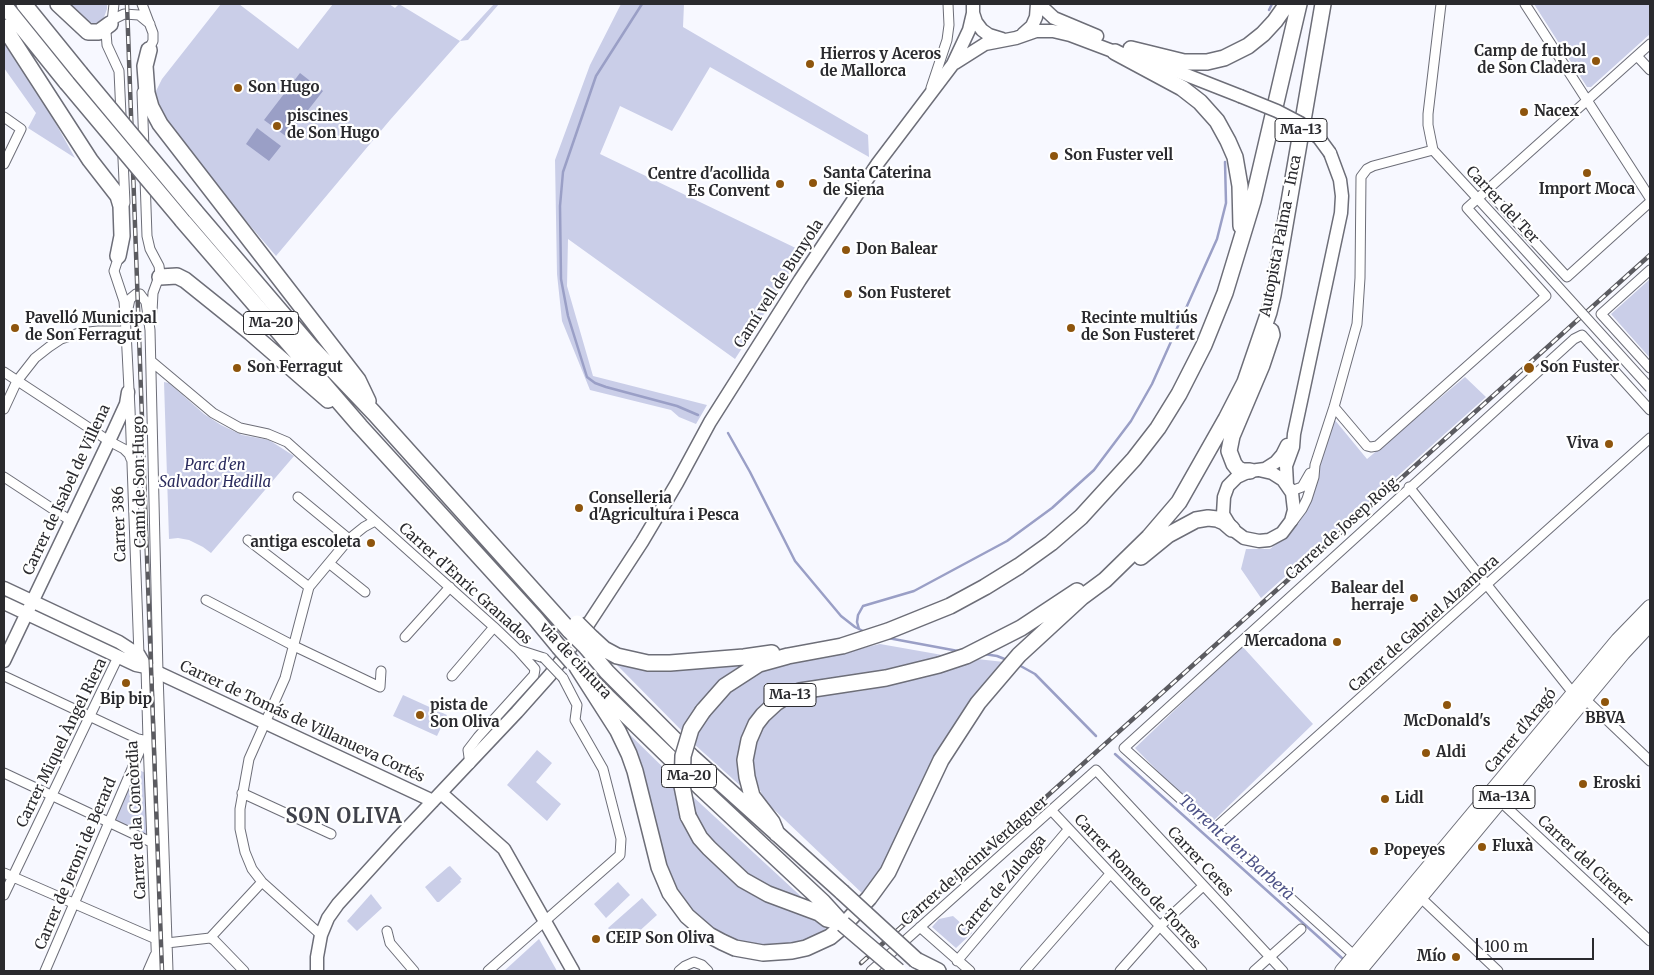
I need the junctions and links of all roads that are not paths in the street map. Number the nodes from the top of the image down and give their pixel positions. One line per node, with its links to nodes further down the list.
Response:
1 (4, 4): 57 (highway, Ma-20, bridge)
2 (24, 4): 56 (highway, Ma-20, bridge)
3 (58, 4): 17 (highway)
4 (114, 4): 17 (street)
5 (118, 4): 16 (street)
6 (136, 4): 16 (street)
7 (142, 4): 18 (street)
8 (948, 4): 29 (street)
9 (1038, 4): 20 (street); 22 (street)
10 (1287, 4): 22 (highway)
11 (1299, 4): 38 (highway, Ma-13)
12 (1323, 4): 44 (highway, Autopista Palma - Inca / Ma-13)
13 (1525, 4): 30 (street)
14 (1443, 5): 32 (street)
15 (971, 8): 20 (street); 26 (street, Camí vell de Bunyola)
16 (128, 13): 17 (street); 18 (street)
17 (111, 23): 39 (street)
18 (150, 24): 23 (street)
19 (4, 27): 39 (highway)
20 (1012, 38): 24 (street); 26 (street)
21 (1650, 44): 25 (street)
22 (1131, 49): 27 (street)
23 (149, 50): 42 (street); 56 (highway)
24 (1115, 52): 27 (street); 38 (highway)
25 (1637, 56): 28 (street); 30 (street)
26 (953, 64): 29 (street, Camí vell de Bunyola)
27 (1160, 65): 58 (street, bridge)
28 (1650, 70)
29 (929, 95): 107 (street, Camí vell de Bunyola)
30 (1587, 100): 34 (street); 36 (street)
31 (4, 117): 33 (street)
32 (1433, 150): 35 (street, Carrer del Ter); 53 (street)
33 (4, 164)
34 (1487, 190): 35 (street); 37 (street, Carrer del Ter)
35 (1478, 198): 51 (street, Carrer del Ter, bridge); 53 (street)
36 (1650, 198)
37 (1650, 202)
38 (1242, 243): 90 (highway, Ma-13)
39 (118, 256): 41 (street)
40 (1650, 270): 48 (street)
41 (116, 281): 43 (street); 45 (street)
42 (158, 281): 43 (street); 46 (street); 57 (highway)
43 (138, 294): 45 (street); 46 (street, Camí de Son Hugo)
44 (1269, 312): 63 (highway); 65 (highway, Autopista Palma - Inca / Ma-13)
45 (126, 330): 50 (street); 52 (street, Carrer 386)
46 (150, 330): 47 (street, Camí de Son Hugo)
47 (151, 361): 70 (street, Carrer d'Enric Granados); 98 (street, Camí de Son Hugo)
48 (1650, 368)
49 (4, 372): 50 (street)
50 (17, 381): 54 (street); 60 (street)
51 (1650, 388)
52 (128, 392): 60 (street, Carrer de Isabel de Villena); 61 (street, Carrer 386)
53 (1334, 407): 62 (street)
54 (4, 409)
55 (1650, 410): 67 (street, Carrer de Josep Roig)
56 (374, 413): 91 (highway, Ma-20, bridge)
57 (360, 426): 97 (highway, via de cintura / Ma-20, bridge)
58 (1294, 434): 63 (street); 66 (street)
59 (1650, 438): 76 (street, Carrer de Gabriel Alzamora)
60 (108, 441): 61 (street); 69 (street, Carrer de Isabel de Villena)
61 (131, 462): 93 (street, Carrer 386)
62 (1315, 465): 66 (street); 71 (street)
63 (1254, 471): 66 (street); 72 (street)
64 (4, 477): 69 (street)
65 (1189, 482): 81 (highway); 120 (highway, Ma-13)
66 (1288, 486): 71 (street)
67 (1409, 487): 76 (street); 117 (street, Carrer de Josep Roig)
68 (298, 496): 73 (street)
69 (70, 521): 83 (street, Carrer de Isabel de Villena)
70 (375, 521): 73 (street); 78 (street, Carrer d'Enric Granados)
71 (1289, 525): 72 (street)
72 (1232, 529): 81 (highway)
73 (349, 539): 75 (street)
74 (248, 540): 77 (street)
75 (330, 564): 77 (street); 80 (street)
76 (1488, 585): 102 (street); 117 (street, Carrer de Gabriel Alzamora)
77 (309, 587): 92 (street)
78 (450, 587): 88 (street, Carrer d'Enric Granados); 89 (street)
79 (4, 588): 83 (street)
80 (365, 592)
81 (1082, 597): 97 (highway)
82 (206, 600): 92 (street)
83 (32, 601): 86 (street, Carrer de Isabel de Villena); 93 (street)
84 (4, 604): 86 (street, Carrer de Tomás de Villanueva Cortés)
85 (1649, 608): 102 (main road)
86 (26, 614): 95 (street, Carrer de Tomás de Villanueva Cortés); 96 (street, Carrer de Isabel de Villena)
87 (1650, 624): 102 (main road, Carrer d'Aragó / Ma-13A)
88 (494, 627): 94 (street, Carrer d'Enric Granados); 101 (street)
89 (405, 637)
90 (865, 639): 91 (highway, Ma-13); 131 (highway, bridge)
91 (589, 643): 120 (highway, via de cintura / Ma-20)
92 (294, 646): 99 (street); 104 (street)
93 (135, 650): 95 (street); 98 (street)
94 (518, 650): 107 (street, Carrer d'Enric Granados); 130 (street, bridge)
95 (113, 654): 98 (street, Carrer de Tomás de Villanueva Cortés); 103 (street, Carrer Miquel Àngel Riera)
96 (4, 660)
97 (575, 665): 131 (highway, via de cintura / Ma-20)
98 (152, 670): 104 (street, Carrer de Tomás de Villanueva Cortés); 105 (street, Carrer de la Concòrdia); 140 (street, Carrer de la Concòrdia)
99 (381, 671)
100 (4, 676): 103 (street)
101 (452, 676)
102 (1579, 700): 106 (street); 113 (main road, Carrer d'Aragó / Ma-13A); 114 (main road, Carrer d'Aragó / Ma-13A)
103 (89, 717): 105 (street); 111 (street, Carrer Miquel Àngel Riera)
104 (266, 723): 110 (street); 112 (street, Carrer de Tomás de Villanueva Cortés)
105 (148, 741): 116 (street, Carrer de Jeroni de Berard); 121 (street, Carrer de la Concòrdia)
106 (1650, 761)
107 (470, 764): 112 (street, Camí vell de Bunyola)
108 (1096, 770): 115 (street, Carrer de Jacint Verdaguer); 126 (street, Carrer Ceres)
109 (4, 773): 111 (street)
110 (242, 793): 119 (street); 125 (street)
111 (51, 796): 116 (street); 124 (street, Carrer Miquel Àngel Riera)
112 (437, 797): 130 (street, Carrer de Tomás de Villanueva Cortés); 136 (street, Camí vell de Bunyola)
113 (1486, 800): 114 (main road); 127 (main road, Carrer d'Aragó / Ma-13A)
114 (1501, 802): 127 (main road, Carrer d'Aragó / Ma-13A); 139 (street, Carrer del Cirerer)
115 (1052, 811): 118 (street, Carrer Romero de Torres); 132 (street, Carrer de Jacint Verdaguer)
116 (109, 823): 121 (street); 129 (street, Carrer de Jeroni de Berard)
117 (1215, 828): 143 (street)
118 (1068, 830): 123 (street, Carrer Romero de Torres); 145 (street, Carrer de Zuloaga)
119 (331, 834)
120 (777, 834): 144 (highway, Ma-20, bridge)
121 (153, 843): 138 (street, Carrer de la Concòrdia)
122 (4, 872): 124 (street)
123 (1110, 874): 133 (street, Carrer Romero de Torres); 162 (street)
124 (13, 876): 128 (street, Carrer Miquel Àngel Riera); 129 (street)
125 (262, 882): 136 (street); 137 (street)
126 (1203, 886): 133 (street); 142 (street, Carrer Ceres)
127 (1418, 891): 143 (main road, Carrer d'Aragó / Ma-13A); 168 (main road, Carrer d'Aragó / Ma-13A); 169 (street)
128 (4, 896)
129 (74, 903): 138 (street); 146 (street, Carrer de Jeroni de Berard)
130 (544, 921): 153 (street); 154 (street, Carrer de Tomás de Villanueva Cortés)
131 (843, 924): 158 (highway, Ma-20, bridge)
132 (920, 927): 145 (street); 157 (street, Carrer de Jacint Verdaguer)
133 (1159, 927): 163 (street); 164 (street, Carrer Romero de Torres)
134 (1300, 929): 142 (street)
135 (386, 931): 152 (street)
136 (321, 935): 151 (street, Camí vell de Bunyola)
137 (210, 938): 140 (street); 150 (street)
138 (156, 939): 141 (street, Carrer de la Concòrdia)
139 (1650, 941)
140 (167, 943): 149 (street, Carrer de la Concòrdia)
141 (156, 953): 147 (street); 148 (street, Carrer de la Concòrdia)
142 (1270, 957): 165 (street); 166 (street, Carrer Ceres)
143 (1356, 957): 167 (main road, Carrer d'Aragó / Ma-13A)
144 (916, 960): 159 (highway, Ma-20); 160 (highway)
145 (958, 961): 161 (street)
146 (45, 971)
147 (148, 971)
148 (157, 971)
149 (168, 971)
150 (244, 971)
151 (317, 971)
152 (414, 971)
153 (488, 971)
154 (573, 971)
155 (679, 971): 156 (street)
156 (708, 971)
157 (871, 971)
158 (898, 971)
159 (927, 971)
160 (938, 971)
161 (970, 971)
162 (1025, 971)
163 (1120, 971)
164 (1202, 971)
165 (1254, 971)
166 (1283, 971)
167 (1342, 971)
168 (1359, 971)
169 (1498, 971)

